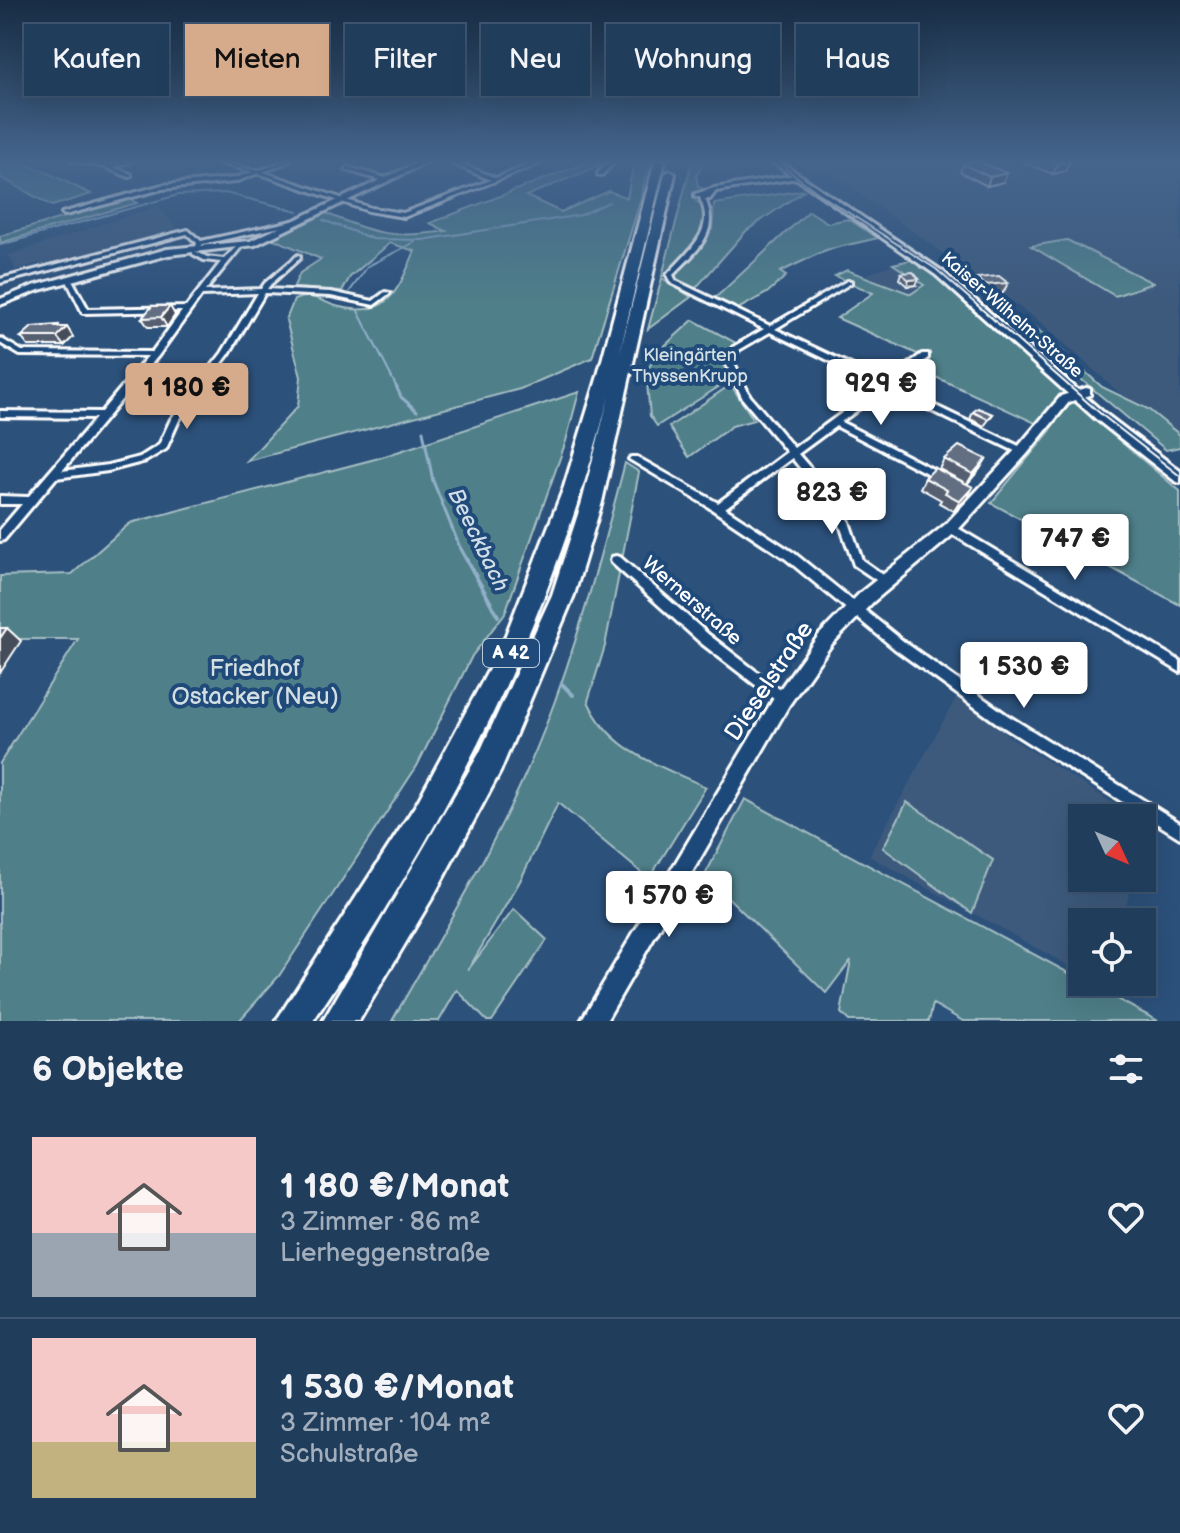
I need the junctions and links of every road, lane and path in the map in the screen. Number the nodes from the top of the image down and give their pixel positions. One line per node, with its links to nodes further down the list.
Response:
1 (81, 209): 9 (street)
2 (328, 209): 10 (street)
3 (366, 209): 4 (street)
4 (420, 209)
5 (648, 209): 50 (highway, A 42)
6 (662, 209): 51 (highway, A 42)
7 (708, 209): 23 (street)
8 (843, 209): 28 (street, Kaiser-Wilhelm-Straße)
9 (65, 213)
10 (297, 222): 11 (street); 12 (street)
11 (240, 245): 12 (street); 14 (street)
12 (198, 248): 14 (street); 15 (street); 16 (street)
13 (298, 257): 18 (street)
14 (227, 261): 19 (street)
15 (69, 279): 21 (street); 22 (street)
16 (0, 281)
17 (849, 282): 23 (street)
18 (262, 291): 19 (street); 20 (street); 36 (street)
19 (199, 293): 22 (street)
20 (387, 293)
21 (0, 302)
22 (187, 309): 25 (street)
23 (769, 329): 27 (street); 33 (street)
24 (0, 340): 25 (street)
25 (155, 354): 30 (street)
26 (925, 356): 27 (street)
27 (886, 385): 31 (street); 32 (street)
28 (1080, 393): 32 (street, Dieselstraße); 35 (street, Kaiser-Wilhelm-Straße); 37 (street, Kaiser-Wilhelm-Straße)
29 (0, 414): 30 (street)
30 (103, 415): 36 (street)
31 (835, 422): 33 (street); 38 (street)
32 (1022, 451): 42 (street, Dieselstraße)
33 (794, 452): 41 (street); 45 (street)
34 (634, 459): 41 (street)
35 (1180, 470)
36 (52, 475): 40 (street)
37 (1180, 478)
38 (956, 485)
39 (0, 500): 40 (street)
40 (28, 501): 43 (street)
41 (718, 508): 46 (street)
42 (951, 528): 45 (street, Dieselstraße); 47 (street)
43 (0, 537)
44 (616, 560): 48 (street, Wernerstraße)
45 (885, 582): 46 (street, Dieselstraße)
46 (854, 609): 48 (street, Dieselstraße); 49 (street)
47 (1180, 667)
48 (783, 699): 52 (street, Dieselstraße)
49 (1180, 831)
50 (293, 1021)
51 (340, 1021)
52 (593, 1021)

